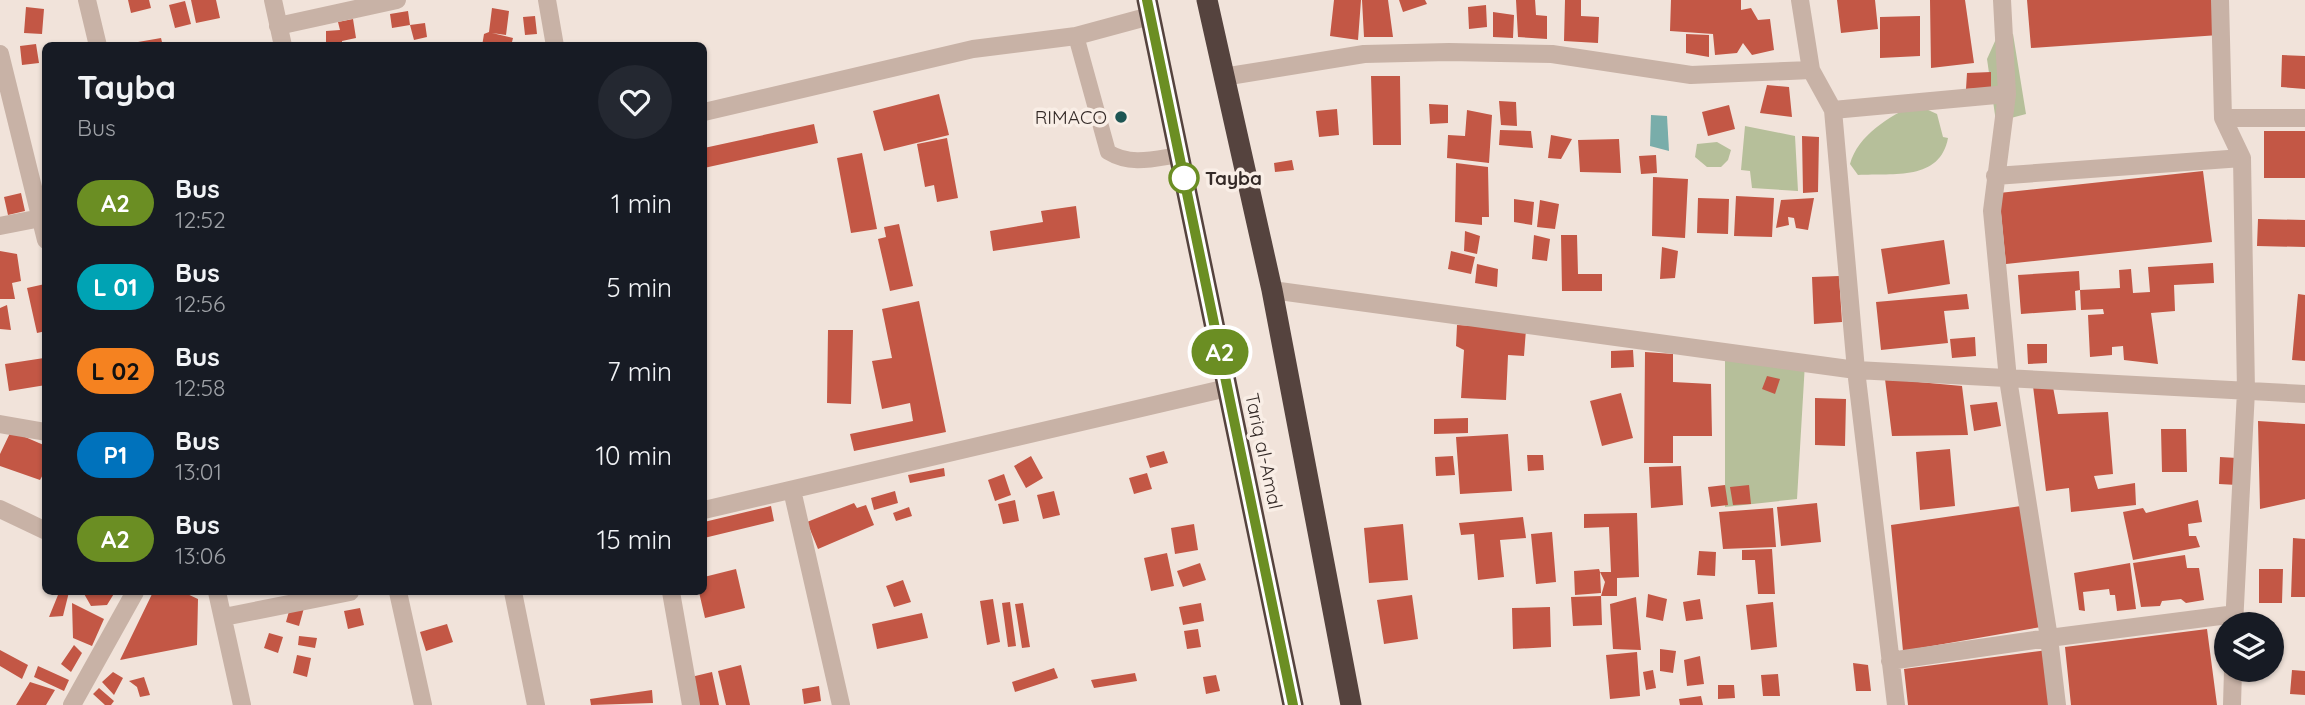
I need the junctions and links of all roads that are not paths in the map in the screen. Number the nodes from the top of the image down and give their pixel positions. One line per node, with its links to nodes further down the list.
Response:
1 (87, 0): 12 (street)
2 (273, 0): 10 (street)
3 (397, 0): 10 (street)
4 (547, 0): 14 (street)
5 (1207, 0): 17 (highway, Tariq al-Amal)
6 (1800, 0): 16 (street)
7 (2002, 0): 18 (street)
8 (2220, 0): 21 (street)
9 (1149, 8): 11 (street); 23 (highway, Tariq al-Amal)
10 (278, 26): 13 (street)
11 (1076, 36): 20 (street); 23 (lane)
12 (97, 42)
13 (282, 42)
14 (554, 42)
15 (0, 54): 26 (street)
16 (1811, 69): 17 (street); 19 (street)
17 (1223, 77): 29 (highway, Tariq al-Amal)
18 (2007, 94): 19 (street); 25 (street)
19 (1833, 110): 30 (street)
20 (707, 111)
21 (2223, 118): 22 (street); 24 (street)
22 (2305, 118)
23 (1179, 155): 32 (highway, Tariq al-Amal)
24 (2242, 158): 25 (street); 33 (street)
25 (1996, 176): 31 (street)
26 (42, 214)
27 (42, 218): 28 (street)
28 (0, 226)
29 (1272, 290): 30 (street); 60 (highway, Tariq al-Amal)
30 (1856, 369): 31 (street); 51 (street)
31 (2008, 379): 33 (street); 50 (street)
32 (1227, 388): 37 (street); 59 (highway, Tariq al-Amal)
33 (2246, 391): 34 (street); 47 (street)
34 (2305, 394)
35 (0, 424): 36 (street)
36 (42, 431)
37 (792, 490): 39 (street); 58 (street)
38 (0, 509): 40 (street)
39 (707, 509)
40 (42, 529)
41 (133, 595): 53 (street)
42 (218, 595): 48 (street)
43 (319, 595): 48 (street)
44 (399, 595): 55 (street)
45 (514, 595): 56 (street)
46 (672, 595): 57 (street)
47 (2234, 612)
48 (224, 617): 54 (street)
49 (2214, 617): 50 (street)
50 (2049, 638): 51 (street); 62 (street)
51 (1890, 661): 61 (street)
52 (2233, 682): 63 (street)
53 (72, 705)
54 (242, 705)
55 (423, 705)
56 (536, 705)
57 (691, 705)
58 (841, 705)
59 (1293, 705)
60 (1351, 705)
61 (1896, 705)
62 (2057, 705)
63 (2232, 705)

